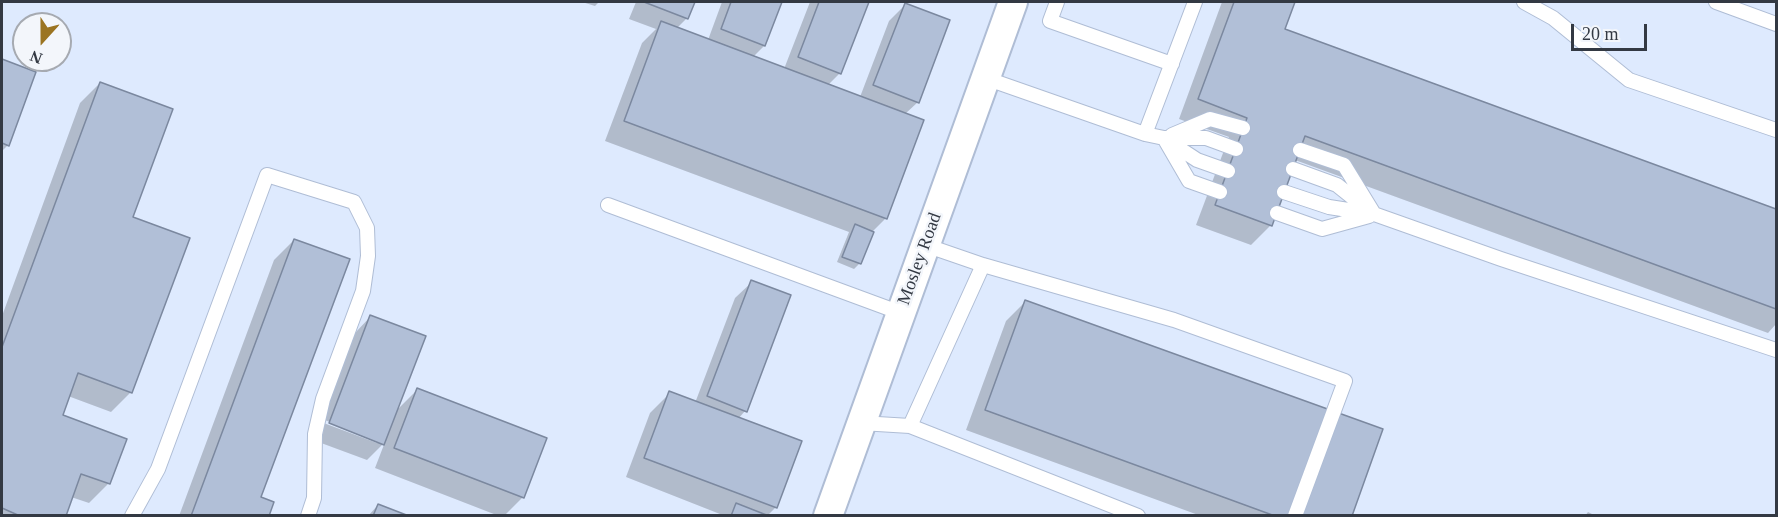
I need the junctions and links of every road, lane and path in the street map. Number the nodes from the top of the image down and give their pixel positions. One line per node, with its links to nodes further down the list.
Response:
1 (1013, 2): 8 (street, Mosley Road)
2 (1057, 2): 7 (lane)
3 (1193, 2): 7 (lane)
4 (1524, 2): 10 (lane)
5 (1716, 2): 6 (lane)
6 (1776, 24)
7 (1172, 64): 11 (lane)
8 (985, 78): 11 (lane); 22 (street, Mosley Road)
9 (1243, 128): 12 (lane)
10 (1776, 130)
11 (1145, 134): 12 (lane)
12 (1164, 138): 13 (lane); 16 (lane); 17 (lane)
13 (1236, 149)
14 (1300, 150): 21 (lane)
15 (1293, 169): 21 (lane)
16 (1228, 171)
17 (1220, 192)
18 (1284, 192): 21 (lane)
19 (608, 205): 24 (lane)
20 (1277, 213): 21 (lane)
21 (1374, 214): 25 (lane)
22 (925, 245): 23 (lane); 24 (street, Mosley Road)
23 (983, 265): 27 (lane); 32 (lane)
24 (901, 313): 26 (street, Mosley Road)
25 (1776, 350)
26 (861, 423): 27 (lane); 30 (street, Mosley Road)
27 (910, 426): 31 (lane)
28 (132, 516): 29 (lane)
29 (308, 516)
30 (828, 516)
31 (1138, 516)
32 (1295, 516)

